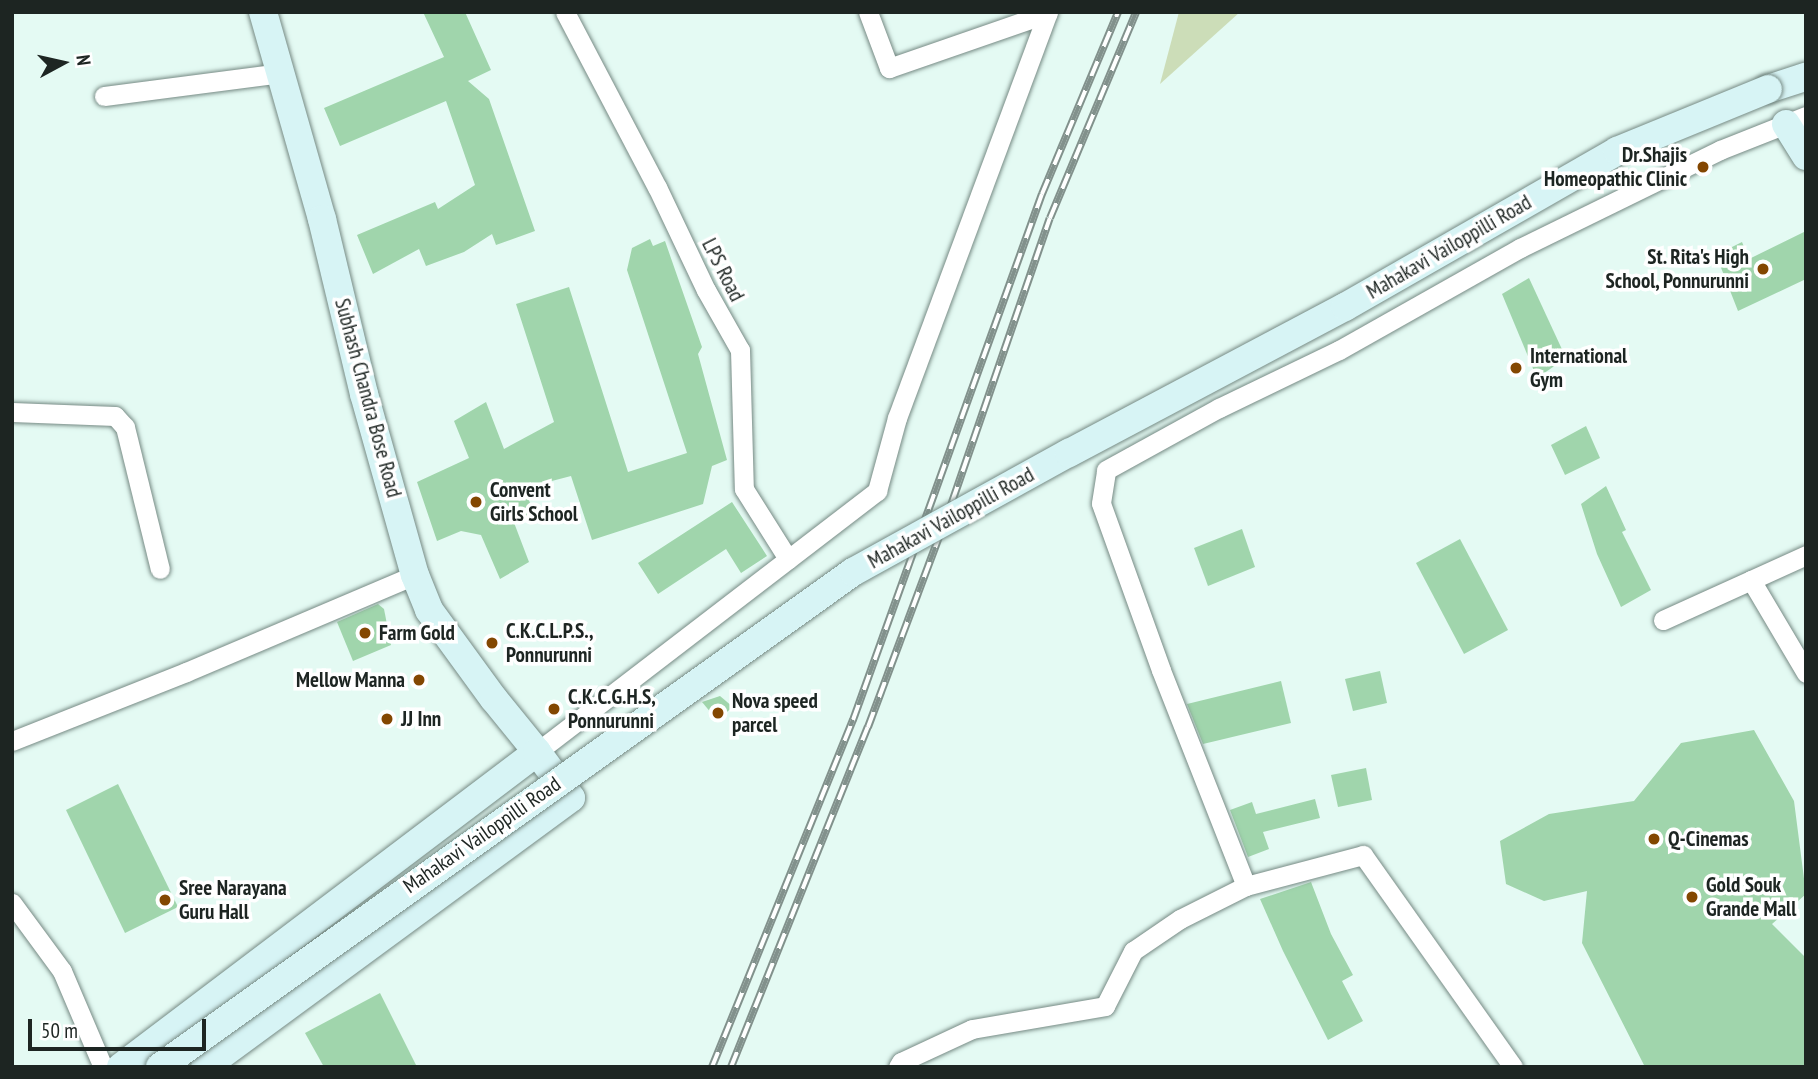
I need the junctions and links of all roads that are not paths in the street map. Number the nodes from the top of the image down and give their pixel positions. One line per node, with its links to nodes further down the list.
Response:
1 (263, 12): 5 (main road, Subhash Chandra Bose Road)
2 (565, 12): 12 (street, LPS Road)
3 (868, 12): 4 (street)
4 (1048, 13): 12 (street)
5 (282, 73): 7 (street); 14 (main road, Subhash Chandra Bose Road)
6 (1806, 77): 24 (main road, Mahakavi Vailoppilli Road, bridge)
7 (104, 96)
8 (1796, 120): 9 (main road); 20 (street)
9 (1806, 156)
10 (12, 412): 13 (street)
11 (1806, 555): 15 (street)
12 (788, 559): 19 (street)
13 (160, 569)
14 (415, 575): 18 (street); 19 (main road, Subhash Chandra Bose Road)
15 (1751, 580): 16 (street); 17 (street)
16 (1663, 620)
17 (1806, 673)
18 (12, 741)
19 (537, 752): 23 (main road); 25 (main road, Subhash Chandra Bose Road)
20 (1246, 886): 26 (street); 27 (street)
21 (12, 903): 22 (street)
22 (103, 1067)
23 (121, 1067)
24 (160, 1067)
25 (205, 1067)
26 (898, 1067)
27 (1513, 1067)

